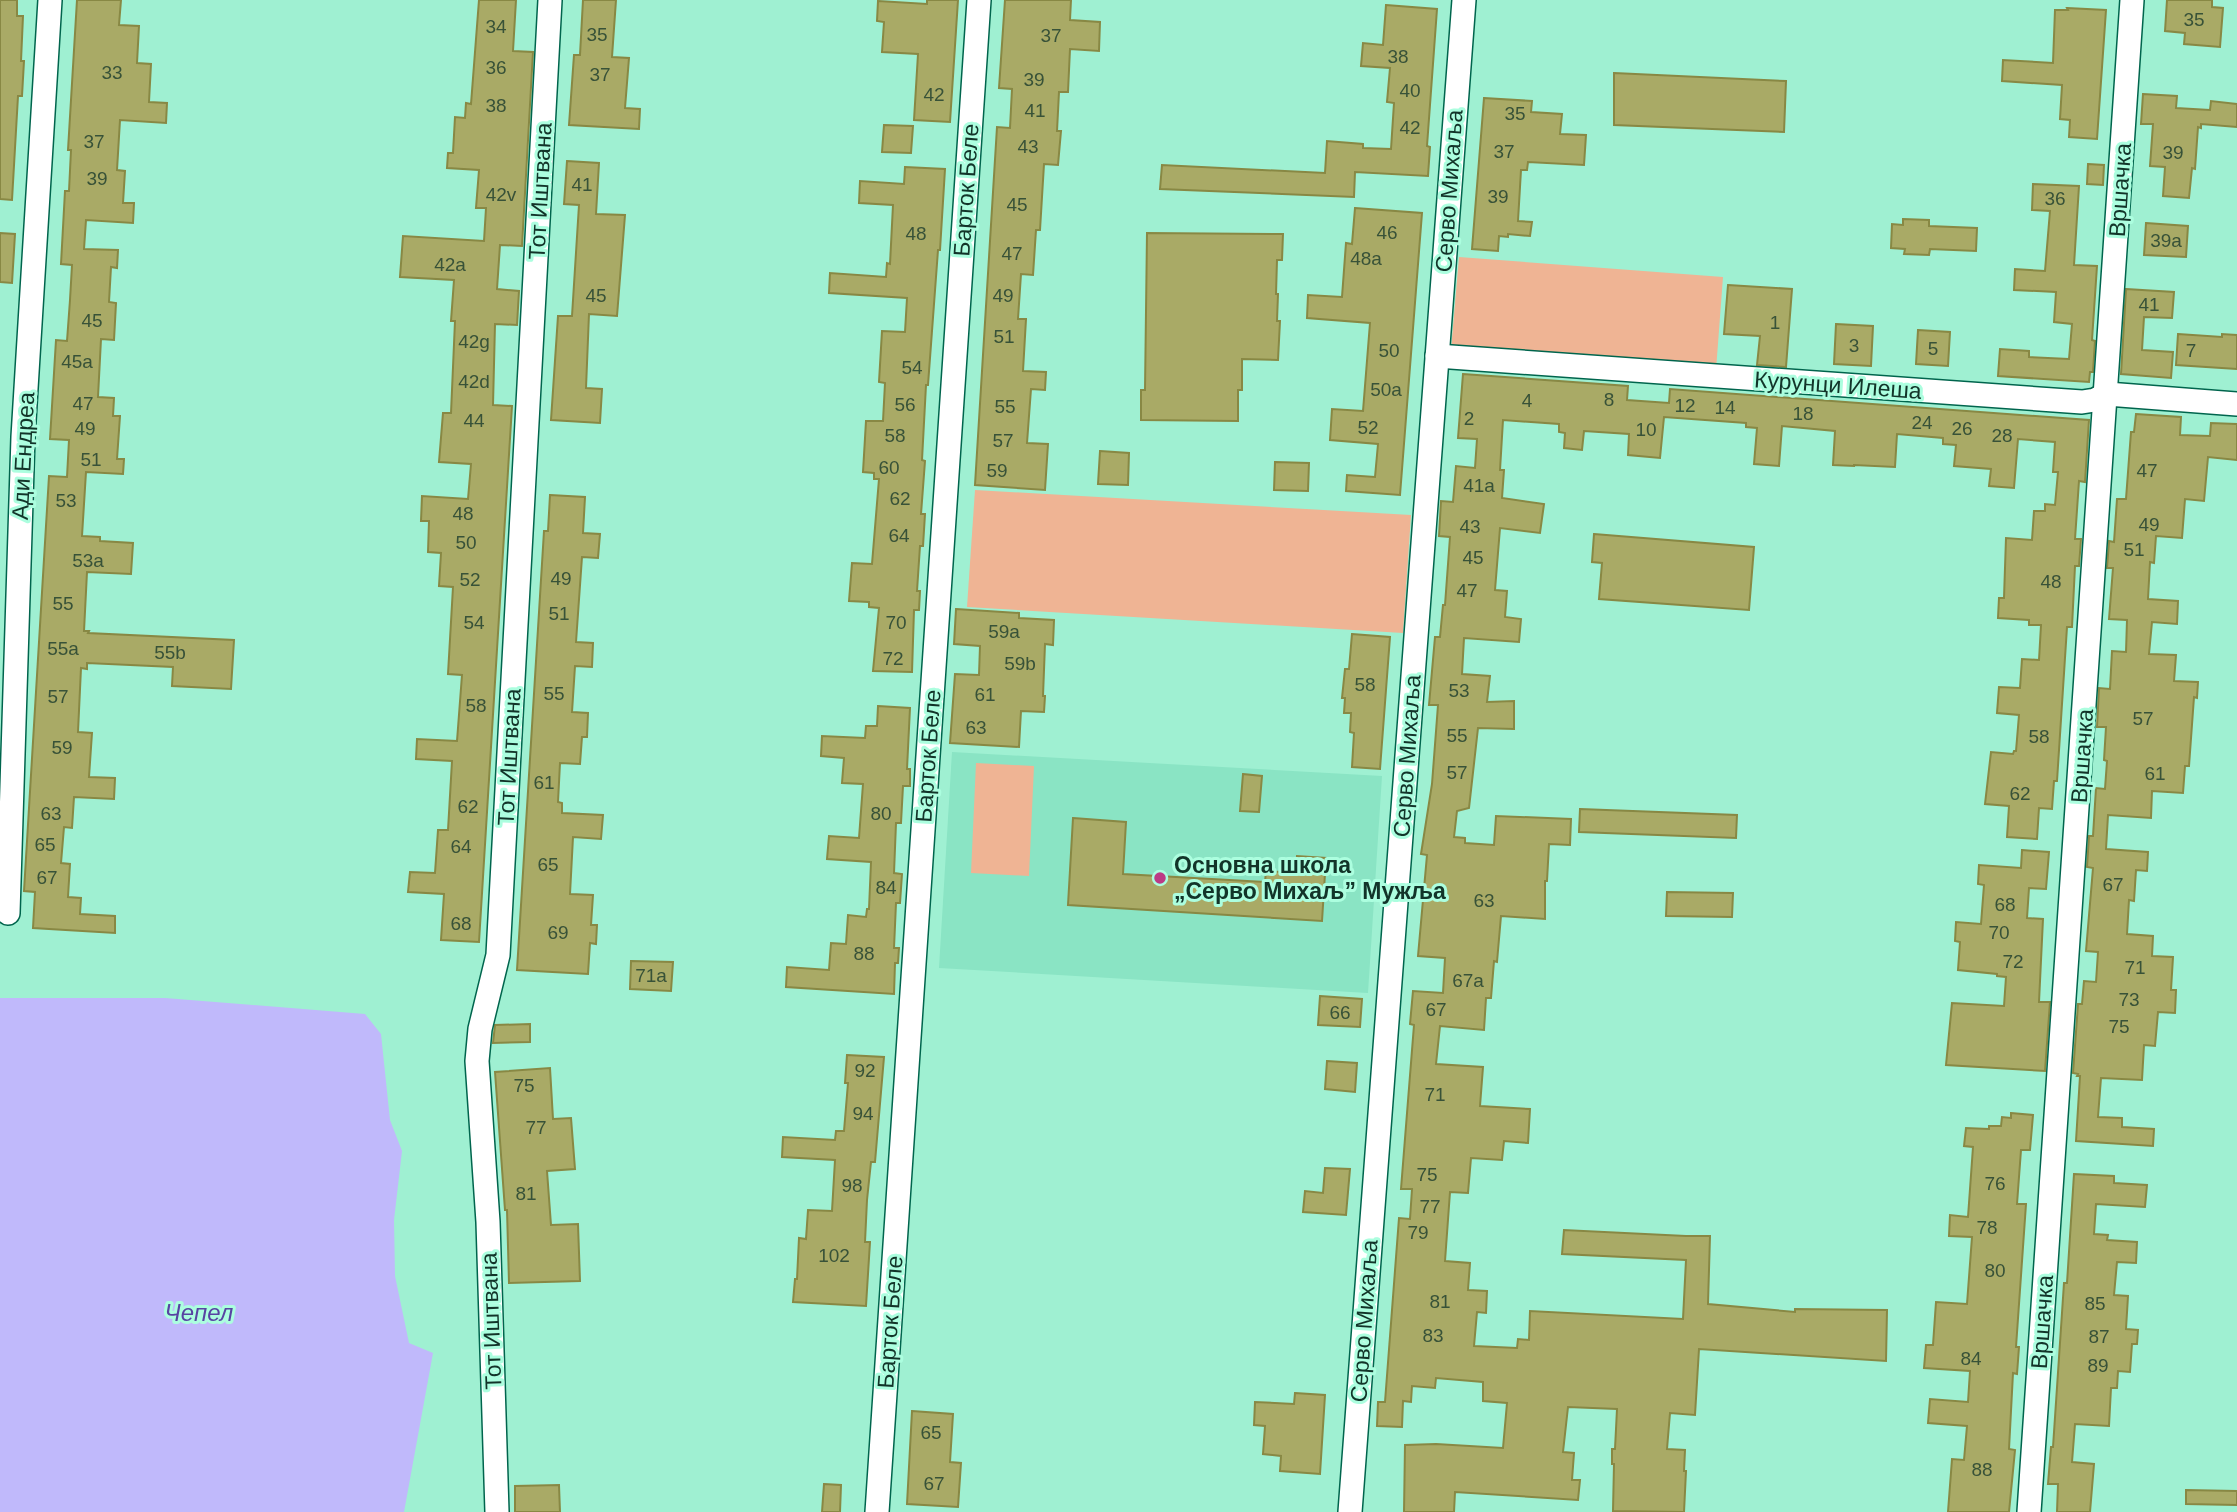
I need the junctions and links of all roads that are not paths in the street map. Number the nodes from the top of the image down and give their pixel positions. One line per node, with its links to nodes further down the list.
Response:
1 (50, 0): 9 (street, Ади Ендреа)
2 (550, 0): 11 (street, Тот Иштвана)
3 (979, 0): 12 (street, Барток Беле)
4 (1464, 0): 6 (street, Серво Михаља)
5 (2132, 0): 7 (street, Вршачка)
6 (1437, 356): 7 (street, Курунци Илеша); 13 (street, Серво Михаља)
7 (2107, 394): 8 (street, Курунци Илеша); 14 (street, Вршачка)
8 (2237, 404)
9 (6, 776): 10 (street, Ади Ендреа)
10 (8, 913)
11 (497, 1512)
12 (877, 1512)
13 (1350, 1512)
14 (2029, 1512)

